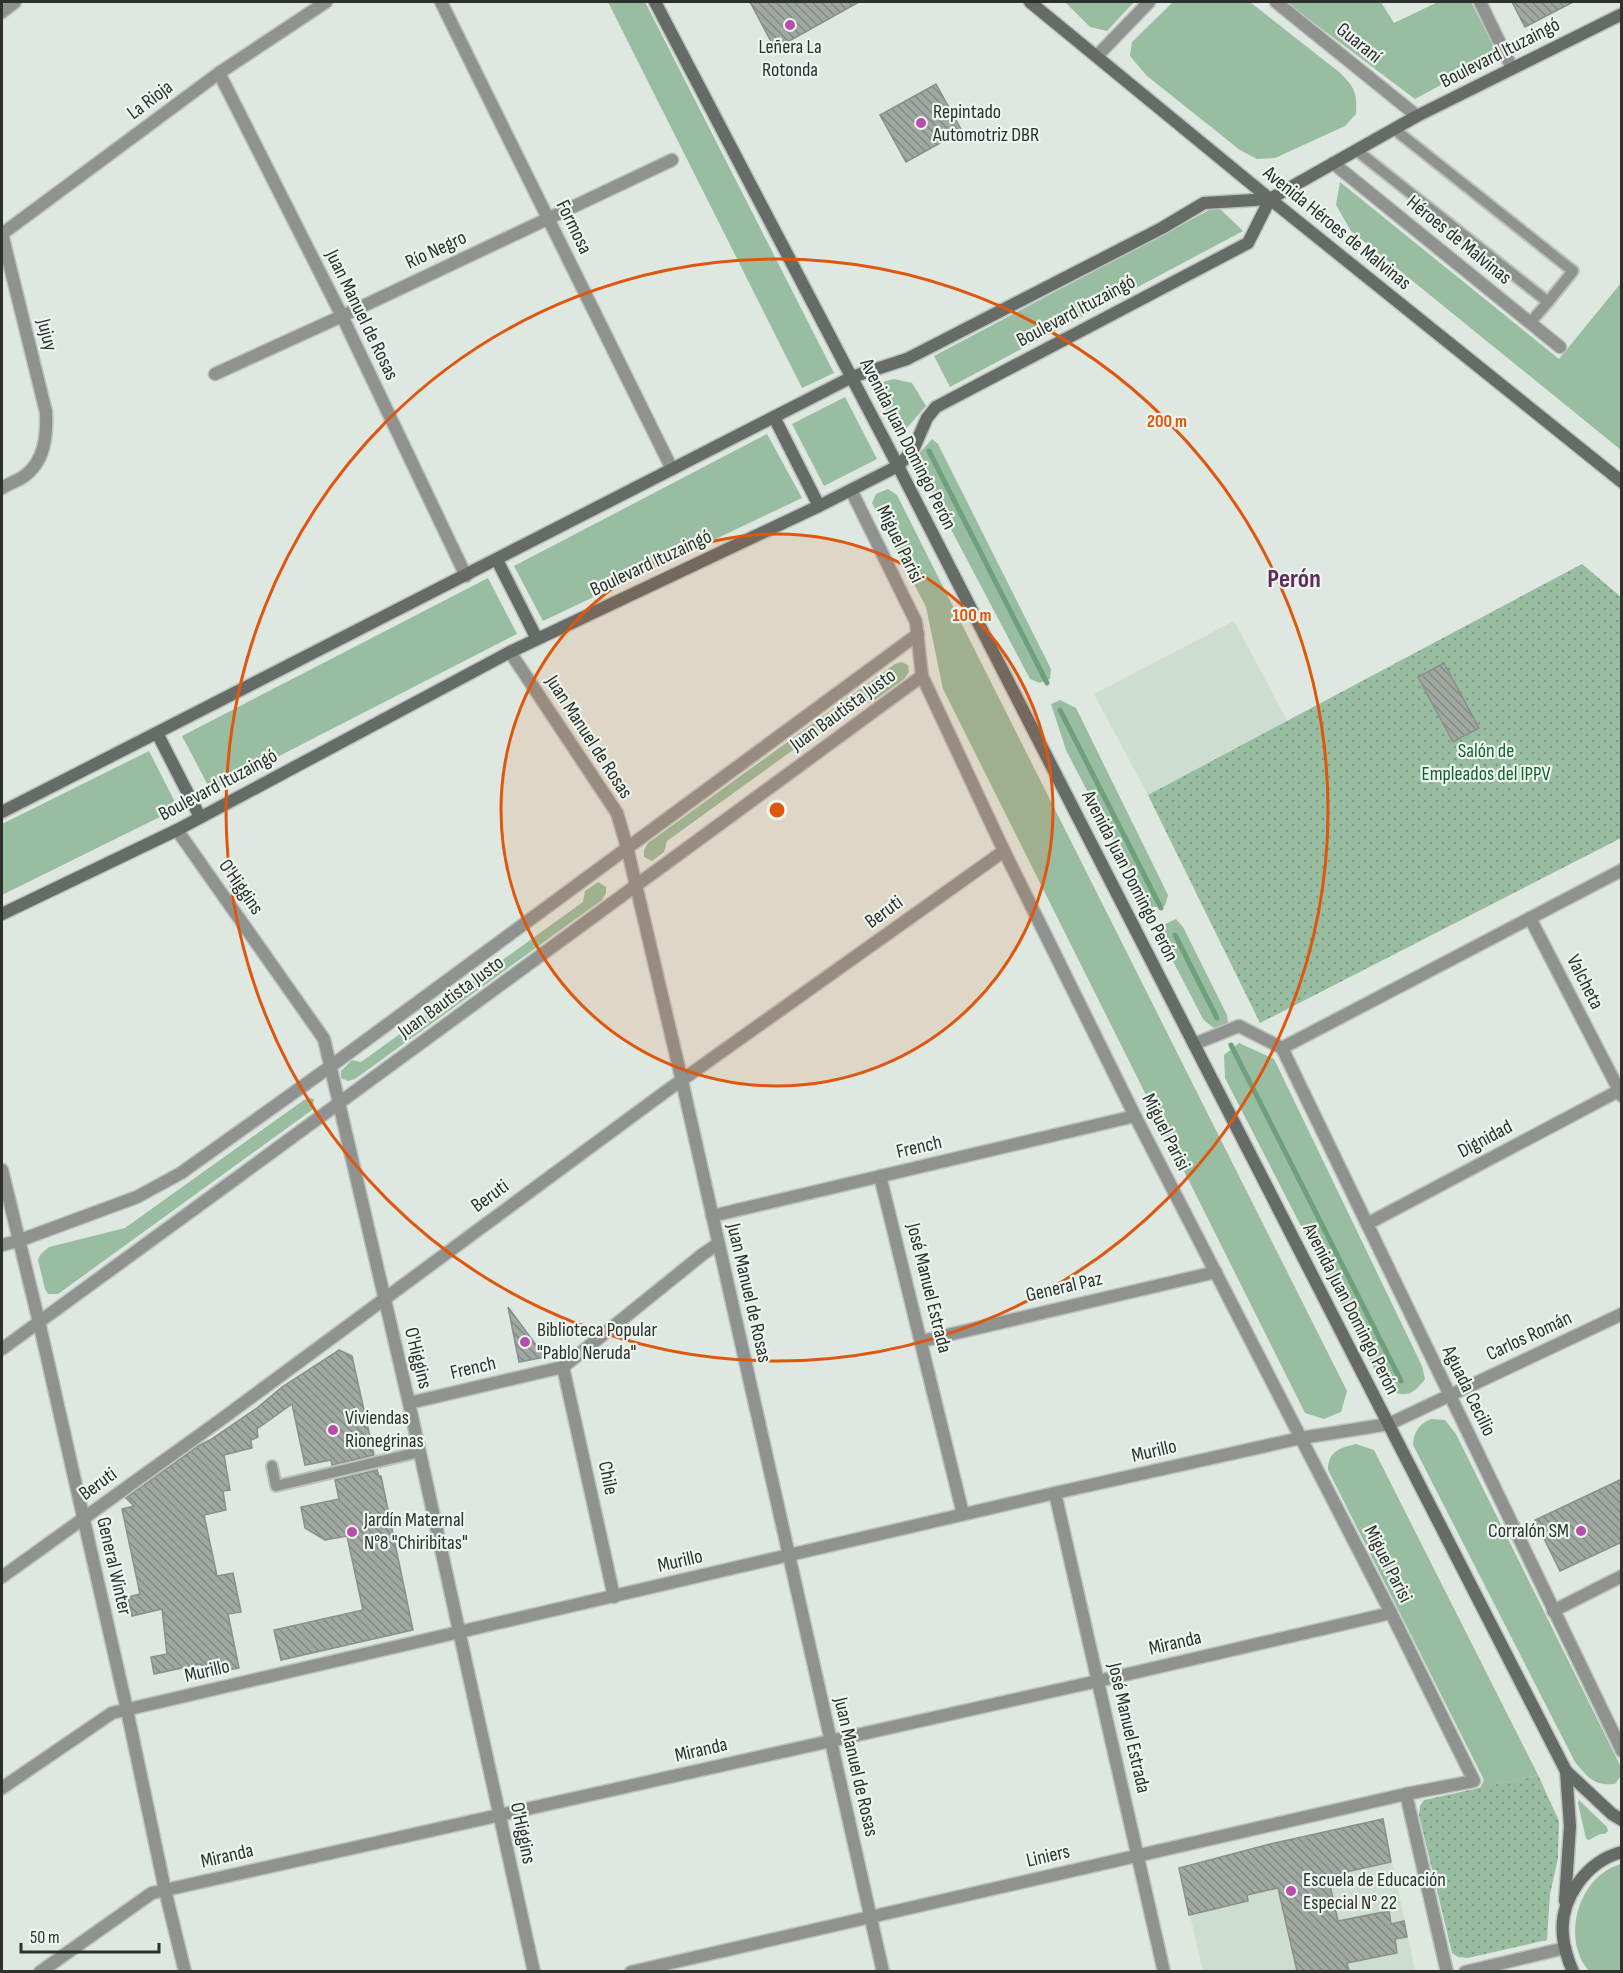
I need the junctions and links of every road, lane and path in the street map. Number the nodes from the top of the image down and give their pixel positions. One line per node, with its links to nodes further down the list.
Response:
1 (15, 2): 9 (street)
2 (326, 2): 13 (street, La Rioja)
3 (441, 2): 20 (street, Formosa)
4 (655, 2): 27 (main road, Avenida Juan Domingo Perón)
5 (1030, 2): 11 (main road, Avenida Héroes de Malvinas)
6 (1149, 2): 11 (street)
7 (1276, 2): 14 (street, Guaraní)
8 (1480, 2): 12 (street)
9 (2, 12)
10 (1622, 14): 12 (main road, Boulevard Ituzaingó)
11 (1097, 56): 19 (main road, Avenida Héroes de Malvinas)
12 (1512, 68): 14 (main road, Boulevard Ituzaingó)
13 (219, 73): 21 (street, La Rioja); 23 (street, Juan Manuel de Rosas)
14 (1417, 116): 15 (main road, Boulevard Ituzaingó)
15 (1394, 129): 16 (main road, Boulevard Ituzaingó); 22 (lane)
16 (1356, 150): 18 (main road, Boulevard Ituzaingó); 22 (lane)
17 (672, 160): 20 (street, Río Negro)
18 (1333, 163): 19 (main road, Boulevard Ituzaingó); 24 (street, Héroes de Malvinas)
19 (1270, 199): 27 (main road, Boulevard Ituzaingó); 29 (main road, Boulevard Ituzaingó); 31 (main road, Avenida Héroes de Malvinas)
20 (548, 218): 23 (street, Río Negro); 30 (street, Formosa)
21 (2, 234): 32 (street, Jujuy)
22 (1548, 302): 24 (lane)
23 (342, 316): 26 (street, Río Negro); 36 (street, Juan Manuel de Rosas)
24 (1530, 323): 25 (street, Héroes de Malvinas)
25 (1560, 347)
26 (215, 374)
27 (852, 377): 28 (main road, Boulevard Ituzaingó); 29 (main road, Avenida Juan Domingo Perón)
28 (774, 417): 30 (main road, Boulevard Ituzaingó); 34 (main road)
29 (898, 466): 33 (main road, Boulevard Ituzaingó); 51 (main road, Avenida Juan Domingo Perón)
30 (672, 469): 35 (main road, Boulevard Ituzaingó)
31 (1622, 482)
32 (2, 488)
33 (851, 490): 34 (main road, Boulevard Ituzaingó); 37 (street, Miguel Parisi)
34 (819, 506): 38 (main road, Boulevard Ituzaingó)
35 (497, 560): 36 (main road, Boulevard Ituzaingó); 38 (main road)
36 (466, 576): 41 (main road, Boulevard Ituzaingó)
37 (918, 634): 40 (street, Miguel Parisi); 45 (street, Juan Bautista Justo)
38 (537, 639): 39 (main road, Boulevard Ituzaingó)
39 (510, 652): 43 (main road, Boulevard Ituzaingó); 45 (street, Juan Manuel de Rosas)
40 (922, 676): 46 (street, Miguel Parisi); 48 (street, Juan Bautista Justo)
41 (157, 733): 42 (main road, Boulevard Ituzaingó); 43 (main road)
42 (2, 812)
43 (200, 817): 44 (main road, Boulevard Ituzaingó)
44 (177, 830): 49 (main road, Boulevard Ituzaingó); 53 (street, O'Higgins)
45 (627, 847): 48 (street, Juan Manuel de Rosas); 53 (street, Juan Bautista Justo)
46 (1004, 851): 54 (street, Beruti); 57 (street, Miguel Parisi)
47 (1622, 870): 50 (street)
48 (637, 886): 54 (street, Juan Manuel de Rosas); 56 (street, Juan Bautista Justo)
49 (2, 915)
50 (1530, 918): 52 (street); 55 (street, Valcheta)
51 (1194, 1044): 52 (street); 74 (main road, Avenida Juan Domingo Perón)
52 (1282, 1048): 61 (street, Aguada Cecilio)
53 (331, 1066): 56 (street, O'Higgins); 62 (street, Juan Bautista Justo)
54 (682, 1081): 60 (street, Juan Manuel de Rosas); 66 (street, Beruti)
55 (1621, 1092): 61 (street, Dignidad)
56 (338, 1102): 66 (street, O'Higgins); 68 (street, Juan Bautista Justo)
57 (1135, 1116): 59 (street, French); 65 (street, Miguel Parisi)
58 (2, 1170): 62 (street, General Winter)
59 (880, 1176): 60 (street, French); 69 (street, José Manuel Estrada)
60 (712, 1216): 63 (street, Juan Manuel de Rosas)
61 (1366, 1224): 72 (street, Aguada Cecilio)
62 (18, 1241): 64 (street, Juan Bautista Justo); 68 (street, General Winter)
63 (717, 1244): 71 (street, French); 81 (street, Juan Manuel de Rosas)
64 (2, 1245)
65 (1216, 1272): 69 (street, General Paz); 75 (street, Miguel Parisi)
66 (383, 1299): 73 (street, O'Higgins); 80 (street, Beruti)
67 (1622, 1314): 72 (street, Carlos Román)
68 (39, 1322): 70 (street, Juan Bautista Justo); 80 (street, General Winter)
69 (922, 1341): 79 (street, José Manuel Estrada)
70 (2, 1349)
71 (563, 1367): 73 (street, French); 84 (street, Chile)
72 (1449, 1395): 74 (street, Carlos Román); 85 (street, Aguada Cecilio)
73 (409, 1403): 76 (street, O'Higgins)
74 (1389, 1424): 75 (street, Murillo); 92 (main road, Avenida Juan Domingo Perón)
75 (1301, 1438): 78 (street, Murillo); 86 (street, Miguel Parisi)
76 (419, 1452): 77 (lane); 87 (street, O'Higgins)
77 (272, 1466)
78 (1055, 1493): 79 (street, Murillo); 88 (street, José Manuel Estrada)
79 (963, 1514): 81 (street, Murillo)
80 (84, 1519): 83 (street, Beruti); 89 (street, General Winter)
81 (789, 1556): 84 (street, Murillo); 90 (street, Juan Manuel de Rosas)
82 (1622, 1576): 85 (street)
83 (2, 1577)
84 (614, 1597): 87 (street, Murillo)
85 (1553, 1611): 91 (street, Aguada Cecilio)
86 (1391, 1613): 88 (street, Miranda); 93 (street, Miguel Parisi)
87 (460, 1633): 89 (street, Murillo); 96 (street, O'Higgins)
88 (1098, 1681): 90 (street, Miranda); 99 (street, José Manuel Estrada)
89 (127, 1710): 94 (street, Murillo); 100 (street, General Winter)
90 (830, 1741): 96 (street, Miranda); 102 (street, Juan Manuel de Rosas)
91 (1622, 1751)
92 (1566, 1771): 97 (main road, Avenida Juan Domingo Perón); 101 (main road, Avenida Juan Domingo Perón)
93 (1474, 1781): 95 (street, Liniers)
94 (2, 1788)
95 (1406, 1794): 99 (street, Liniers); 110 (street)
96 (499, 1815): 100 (street, Miranda); 106 (street, O'Higgins)
97 (1622, 1820)
98 (1622, 1852): 101 (main road, Avenida Juan Domingo Perón)
99 (1138, 1855): 102 (street, Liniers); 109 (street, José Manuel Estrada)
100 (165, 1890): 104 (street, Miranda); 105 (street, General Winter)
101 (1564, 1914): 103 (main road, Avenida Juan Domingo Perón)
102 (870, 1916): 107 (street, Liniers); 108 (street, Juan Manuel de Rosas)
103 (1565, 1948): 111 (street); 112 (main road, Avenida Juan Domingo Perón)
104 (40, 1971)
105 (185, 1971)
106 (534, 1971)
107 (631, 1971)
108 (883, 1971)
109 (1164, 1971)
110 (1447, 1971)
111 (1465, 1971)
112 (1574, 1971)

